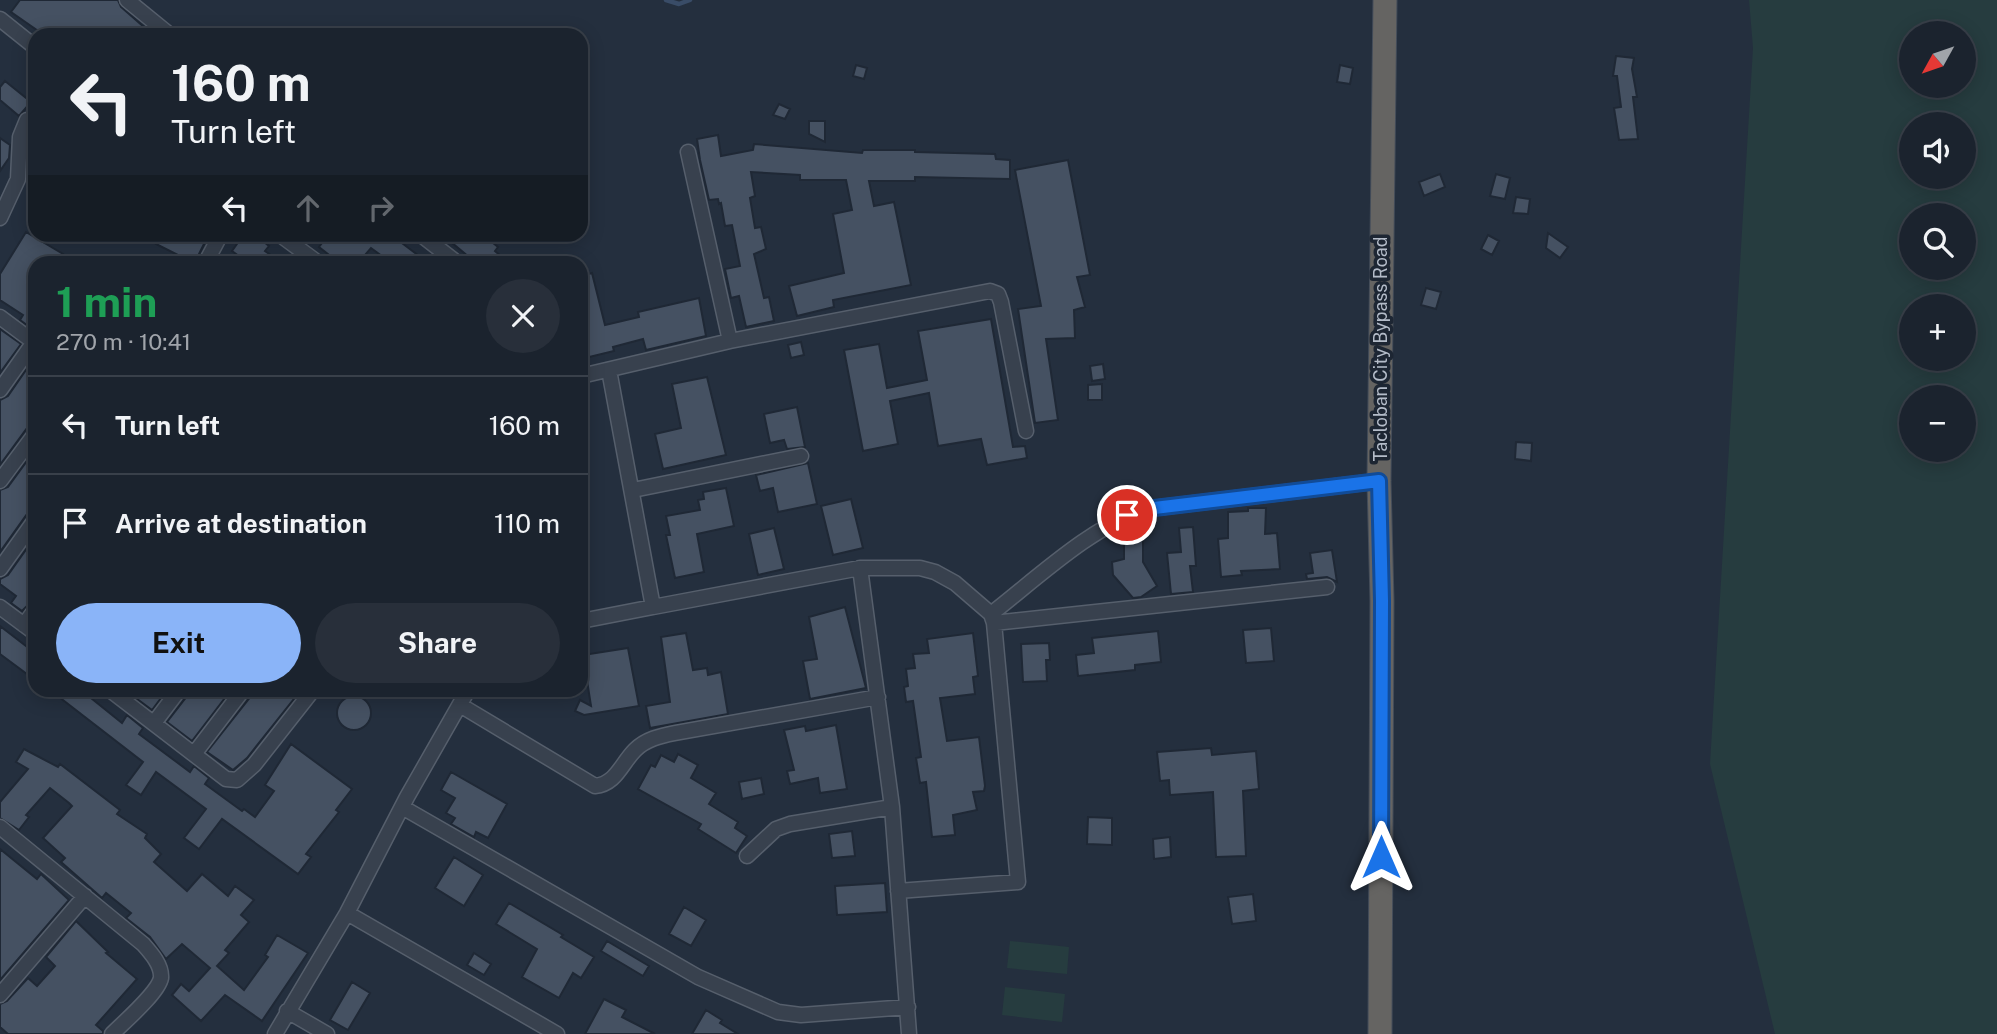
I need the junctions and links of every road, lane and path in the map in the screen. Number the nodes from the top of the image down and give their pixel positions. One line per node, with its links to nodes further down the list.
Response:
1 (127, 0): 4 (street)
2 (1385, 0): 24 (highway, Tacloban City Bypass Road)
3 (0, 19): 5 (street)
4 (161, 28)
5 (28, 41)
6 (27, 120): 8 (street)
7 (688, 152): 15 (street)
8 (0, 218)
9 (290, 242): 11 (street)
10 (430, 242): 12 (street)
11 (309, 256)
12 (448, 256)
13 (0, 317): 14 (street)
14 (28, 338)
15 (730, 341): 17 (street); 20 (street)
16 (28, 351): 19 (street)
17 (609, 370): 18 (street); 25 (street)
18 (588, 374)
19 (0, 390)
20 (1026, 430)
21 (28, 443): 23 (street)
22 (800, 456): 25 (street)
23 (0, 481)
24 (1379, 481): 32 (street); 59 (highway, Tacloban City Bypass Road)
25 (633, 490): 31 (street)
26 (28, 530): 28 (street)
27 (860, 568): 31 (street); 32 (street); 40 (street)
28 (0, 569)
29 (1327, 587): 32 (street)
30 (0, 607): 34 (street)
31 (653, 607): 33 (street)
32 (992, 618): 48 (street)
33 (588, 620)
34 (28, 628)
35 (119, 697): 42 (street)
36 (174, 697): 42 (street)
37 (238, 697): 43 (street)
38 (307, 697): 43 (street)
39 (464, 697): 41 (street)
40 (878, 697): 41 (street); 45 (street)
41 (460, 705): 44 (street)
42 (154, 723): 43 (street)
43 (194, 754)
44 (402, 807): 50 (street); 52 (street)
45 (892, 807): 47 (street); 48 (street)
46 (0, 827): 49 (street)
47 (747, 856)
48 (898, 891): 52 (street)
49 (85, 896): 51 (street); 54 (street)
50 (347, 913): 53 (street); 57 (street)
51 (0, 995)
52 (908, 1007): 58 (street)
53 (287, 1011): 55 (street); 56 (street)
54 (112, 1034)
55 (275, 1034)
56 (327, 1034)
57 (557, 1034)
58 (909, 1034)
59 (1380, 1034)

